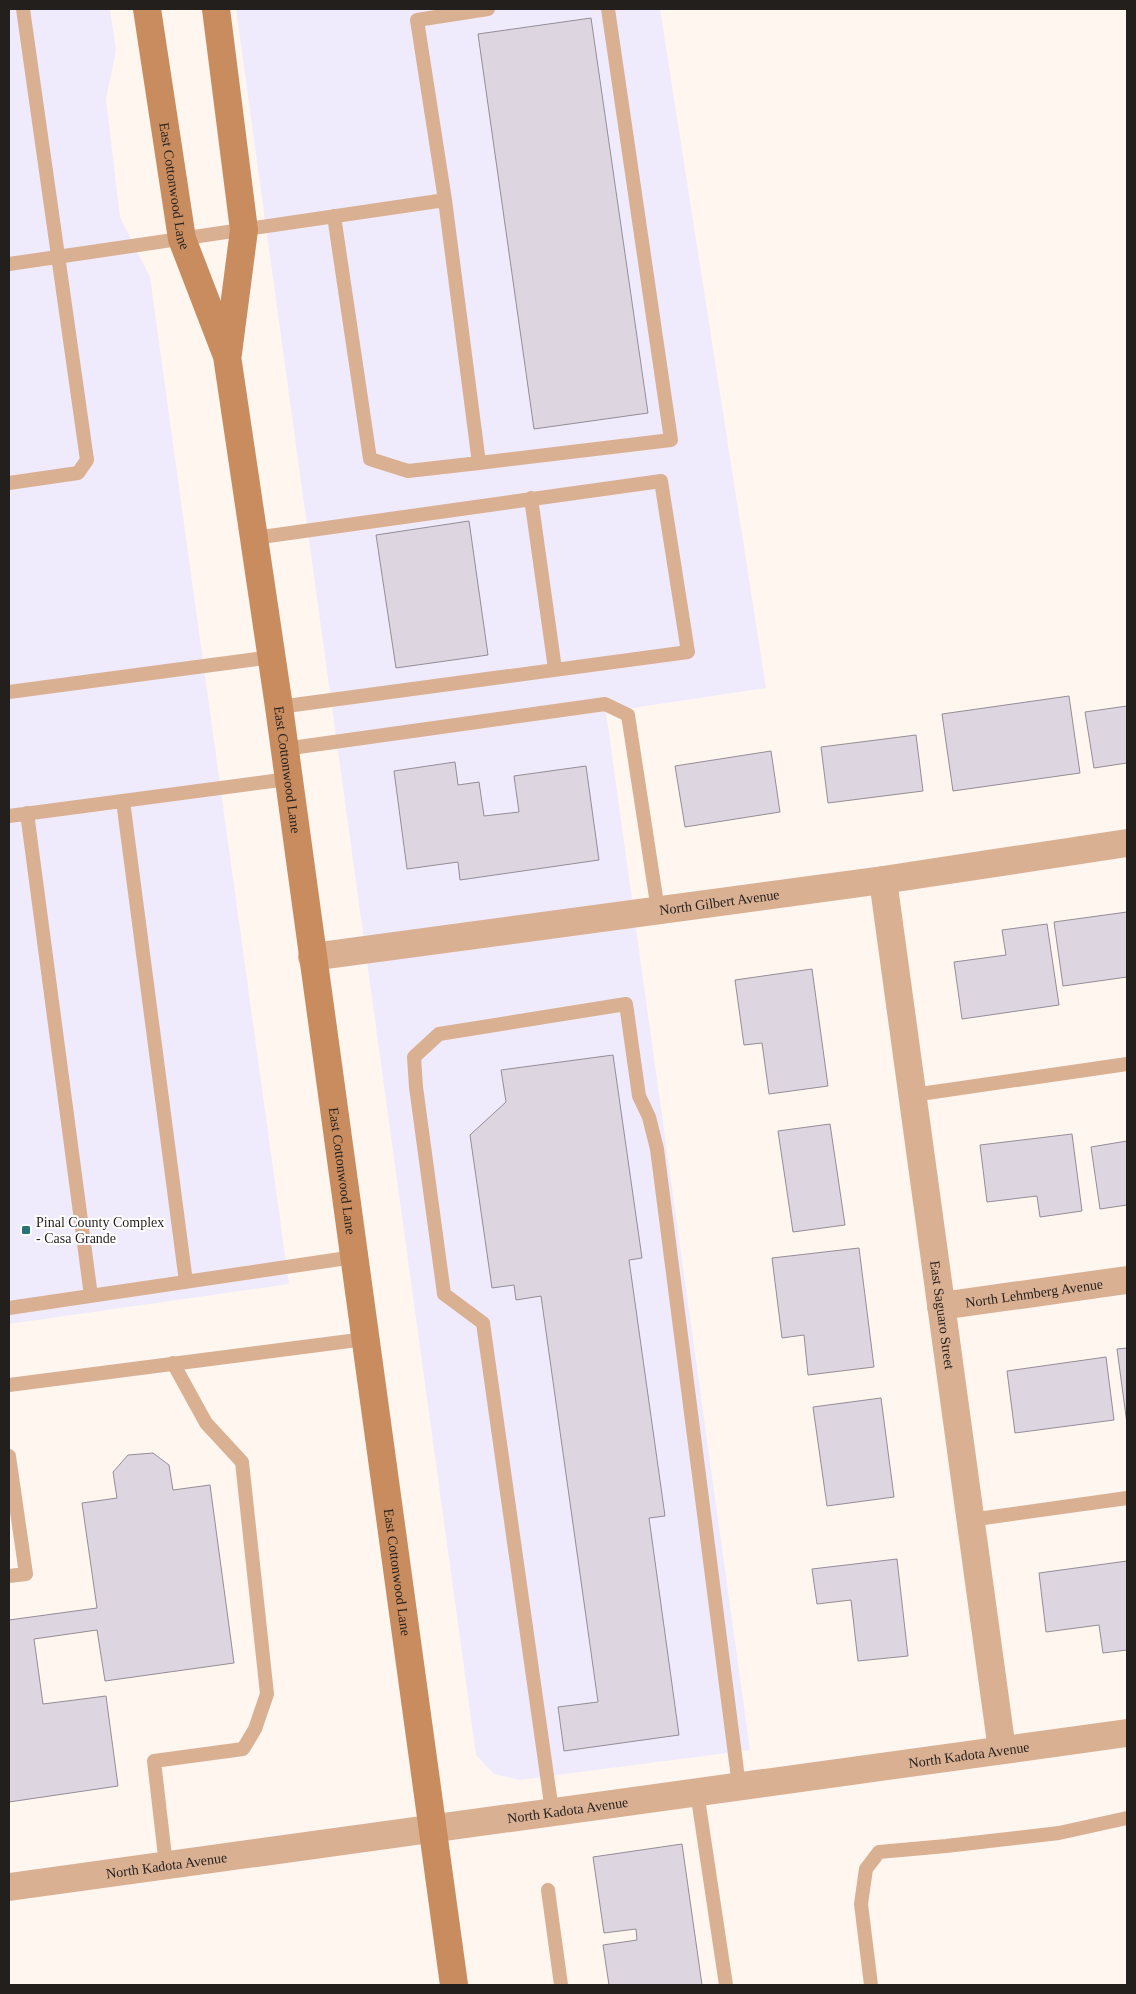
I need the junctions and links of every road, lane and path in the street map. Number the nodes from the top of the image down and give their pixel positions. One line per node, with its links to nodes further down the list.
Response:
1 (23, 9): 10 (lane)
2 (147, 9): 9 (main road, East Cottonwood Lane)
3 (216, 9): 8 (main road, East Cottonwood Lane)
4 (488, 9): 6 (lane)
5 (608, 9): 13 (lane)
6 (445, 200): 7 (lane); 13 (lane)
7 (334, 216): 8 (lane); 13 (lane)
8 (244, 230): 9 (lane); 12 (main road, East Cottonwood Lane)
9 (182, 239): 10 (lane); 12 (main road, East Cottonwood Lane)
10 (59, 256): 11 (lane); 14 (lane)
11 (9, 264)
12 (227, 356): 16 (main road, East Cottonwood Lane)
13 (479, 463)
14 (9, 483)
15 (531, 498): 16 (lane); 18 (lane); 18 (lane)
16 (254, 538): 17 (main road, East Cottonwood Lane)
17 (272, 657): 19 (lane); 20 (main road, East Cottonwood Lane)
18 (555, 669): 20 (lane)
19 (9, 692)
20 (279, 706): 21 (main road, East Cottonwood Lane)
21 (284, 749): 22 (main road, East Cottonwood Lane); 28 (lane)
22 (288, 779): 23 (lane); 29 (main road, East Cottonwood Lane)
23 (123, 801): 24 (lane); 34 (lane)
24 (27, 813): 25 (lane); 35 (lane)
25 (9, 816)
26 (1127, 843): 27 (street, North Gilbert Avenue)
27 (883, 880): 28 (street, North Gilbert Avenue); 31 (street, East Saguaro Street)
28 (658, 910): 29 (street, North Gilbert Avenue)
29 (312, 956): 32 (main road, East Cottonwood Lane)
30 (1127, 1064): 31 (lane)
31 (913, 1095): 36 (street, East Saguaro Street)
32 (354, 1257): 34 (lane); 38 (main road, East Cottonwood Lane)
33 (1127, 1280): 36 (street, North Lehmberg Avenue)
34 (186, 1282): 35 (lane)
35 (90, 1296): 37 (lane)
36 (941, 1306): 44 (street, East Saguaro Street)
37 (9, 1308)
38 (365, 1339): 39 (lane); 52 (main road, East Cottonwood Lane)
39 (173, 1364): 40 (lane); 53 (lane)
40 (9, 1385)
41 (9, 1456): 42 (lane)
42 (10, 1473): 45 (lane)
43 (1127, 1498): 44 (lane)
44 (970, 1520): 47 (street, East Saguaro Street)
45 (9, 1576)
46 (1127, 1733): 47 (street, North Kadota Avenue)
47 (1002, 1750): 48 (street, North Kadota Avenue)
48 (739, 1786): 49 (street, North Kadota Avenue); 50 (lane)
49 (697, 1792): 50 (street, North Kadota Avenue); 58 (lane)
50 (552, 1811): 52 (street, North Kadota Avenue)
51 (1127, 1818): 59 (lane)
52 (433, 1828): 53 (street, North Kadota Avenue); 56 (main road, East Cottonwood Lane)
53 (166, 1865): 54 (street, North Kadota Avenue)
54 (9, 1887)
55 (548, 1890): 57 (lane)
56 (454, 1985)
57 (561, 1985)
58 (726, 1985)
59 (871, 1985)

